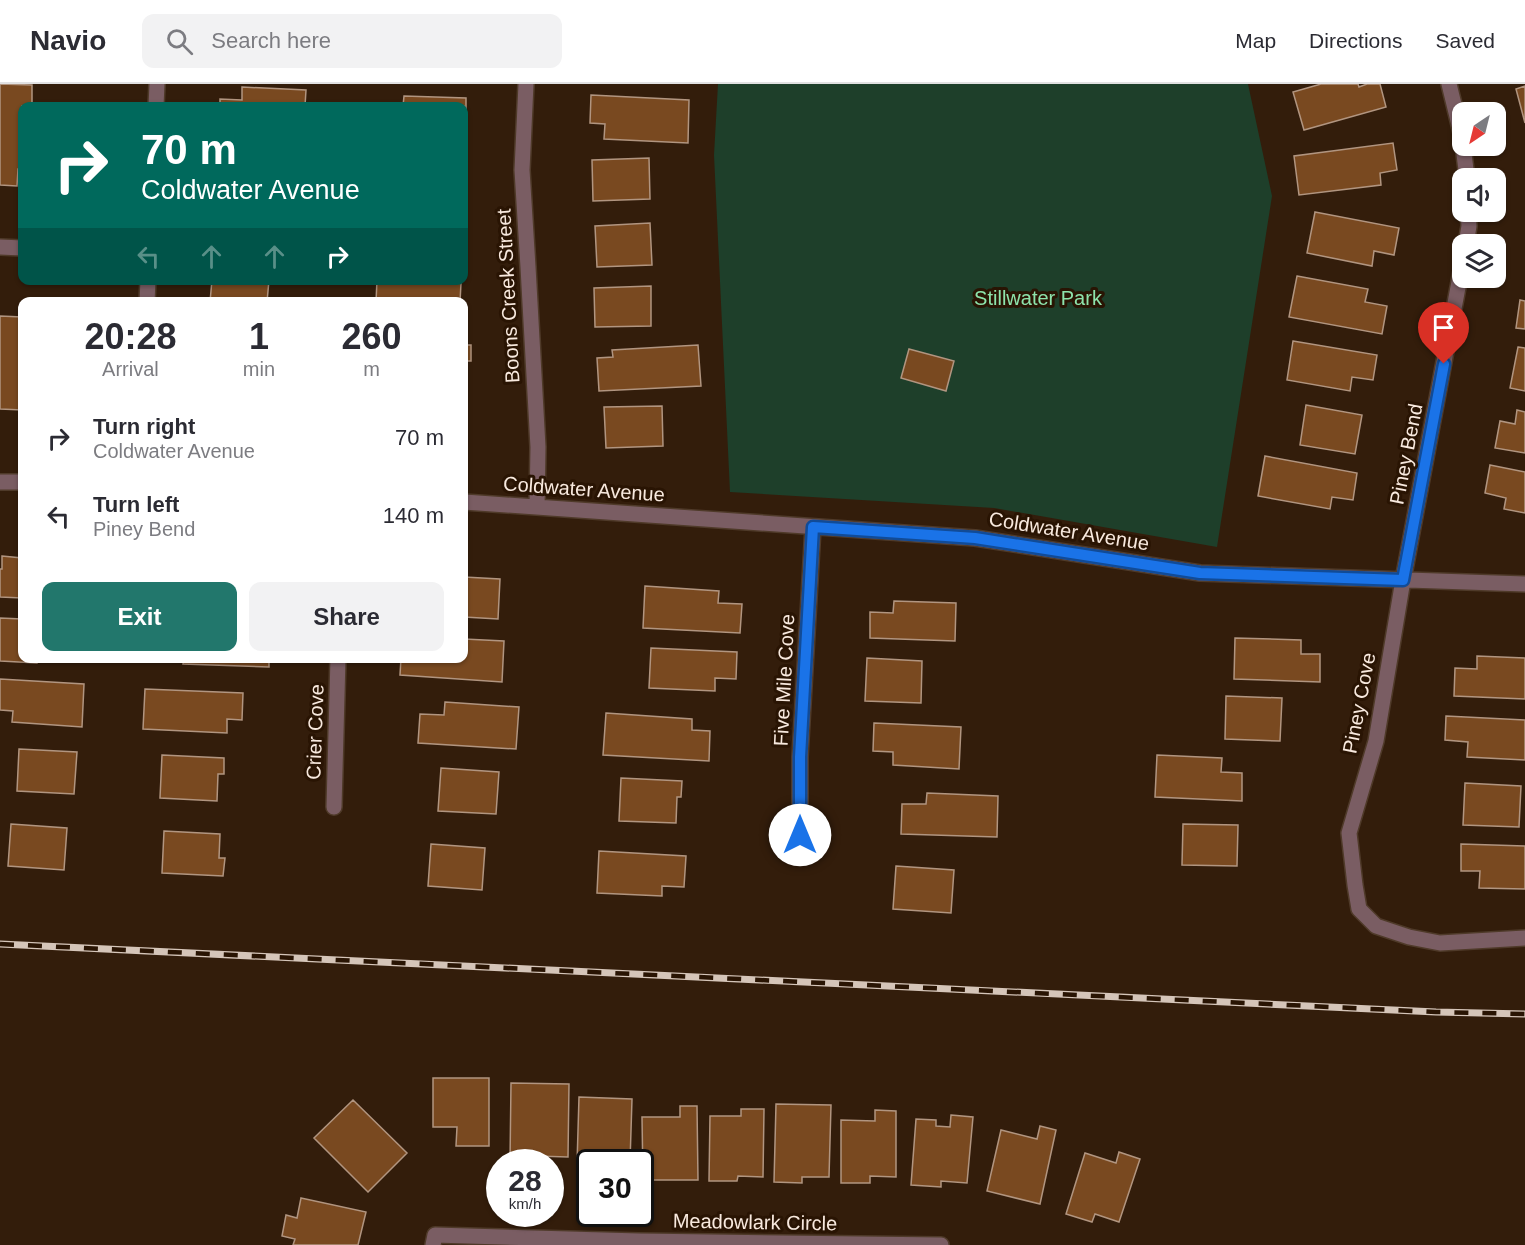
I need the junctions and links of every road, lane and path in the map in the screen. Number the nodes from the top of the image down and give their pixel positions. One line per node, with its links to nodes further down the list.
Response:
1 (157, 84): 4 (street)
2 (526, 84): 12 (street, Boons Creek Street)
3 (1449, 84): 5 (street)
4 (156, 102)
5 (1453, 102)
6 (0, 248): 7 (street)
7 (18, 248)
8 (1458, 288): 14 (street, Piney Bend)
9 (0, 482): 10 (street)
10 (18, 482)
11 (468, 502): 12 (street, Coldwater Avenue)
12 (537, 506): 13 (street, Coldwater Avenue)
13 (813, 527): 14 (street, Coldwater Avenue); 18 (street, Five Mile Cove)
14 (1403, 580): 15 (street, Coldwater Avenue); 19 (street, Piney Cove)
15 (1525, 584)
16 (338, 663): 17 (street, Crier Cove)
17 (334, 807)
18 (800, 835)
19 (1525, 938)
20 (433, 1245): 21 (street, Meadowlark Circle)
21 (941, 1245)

